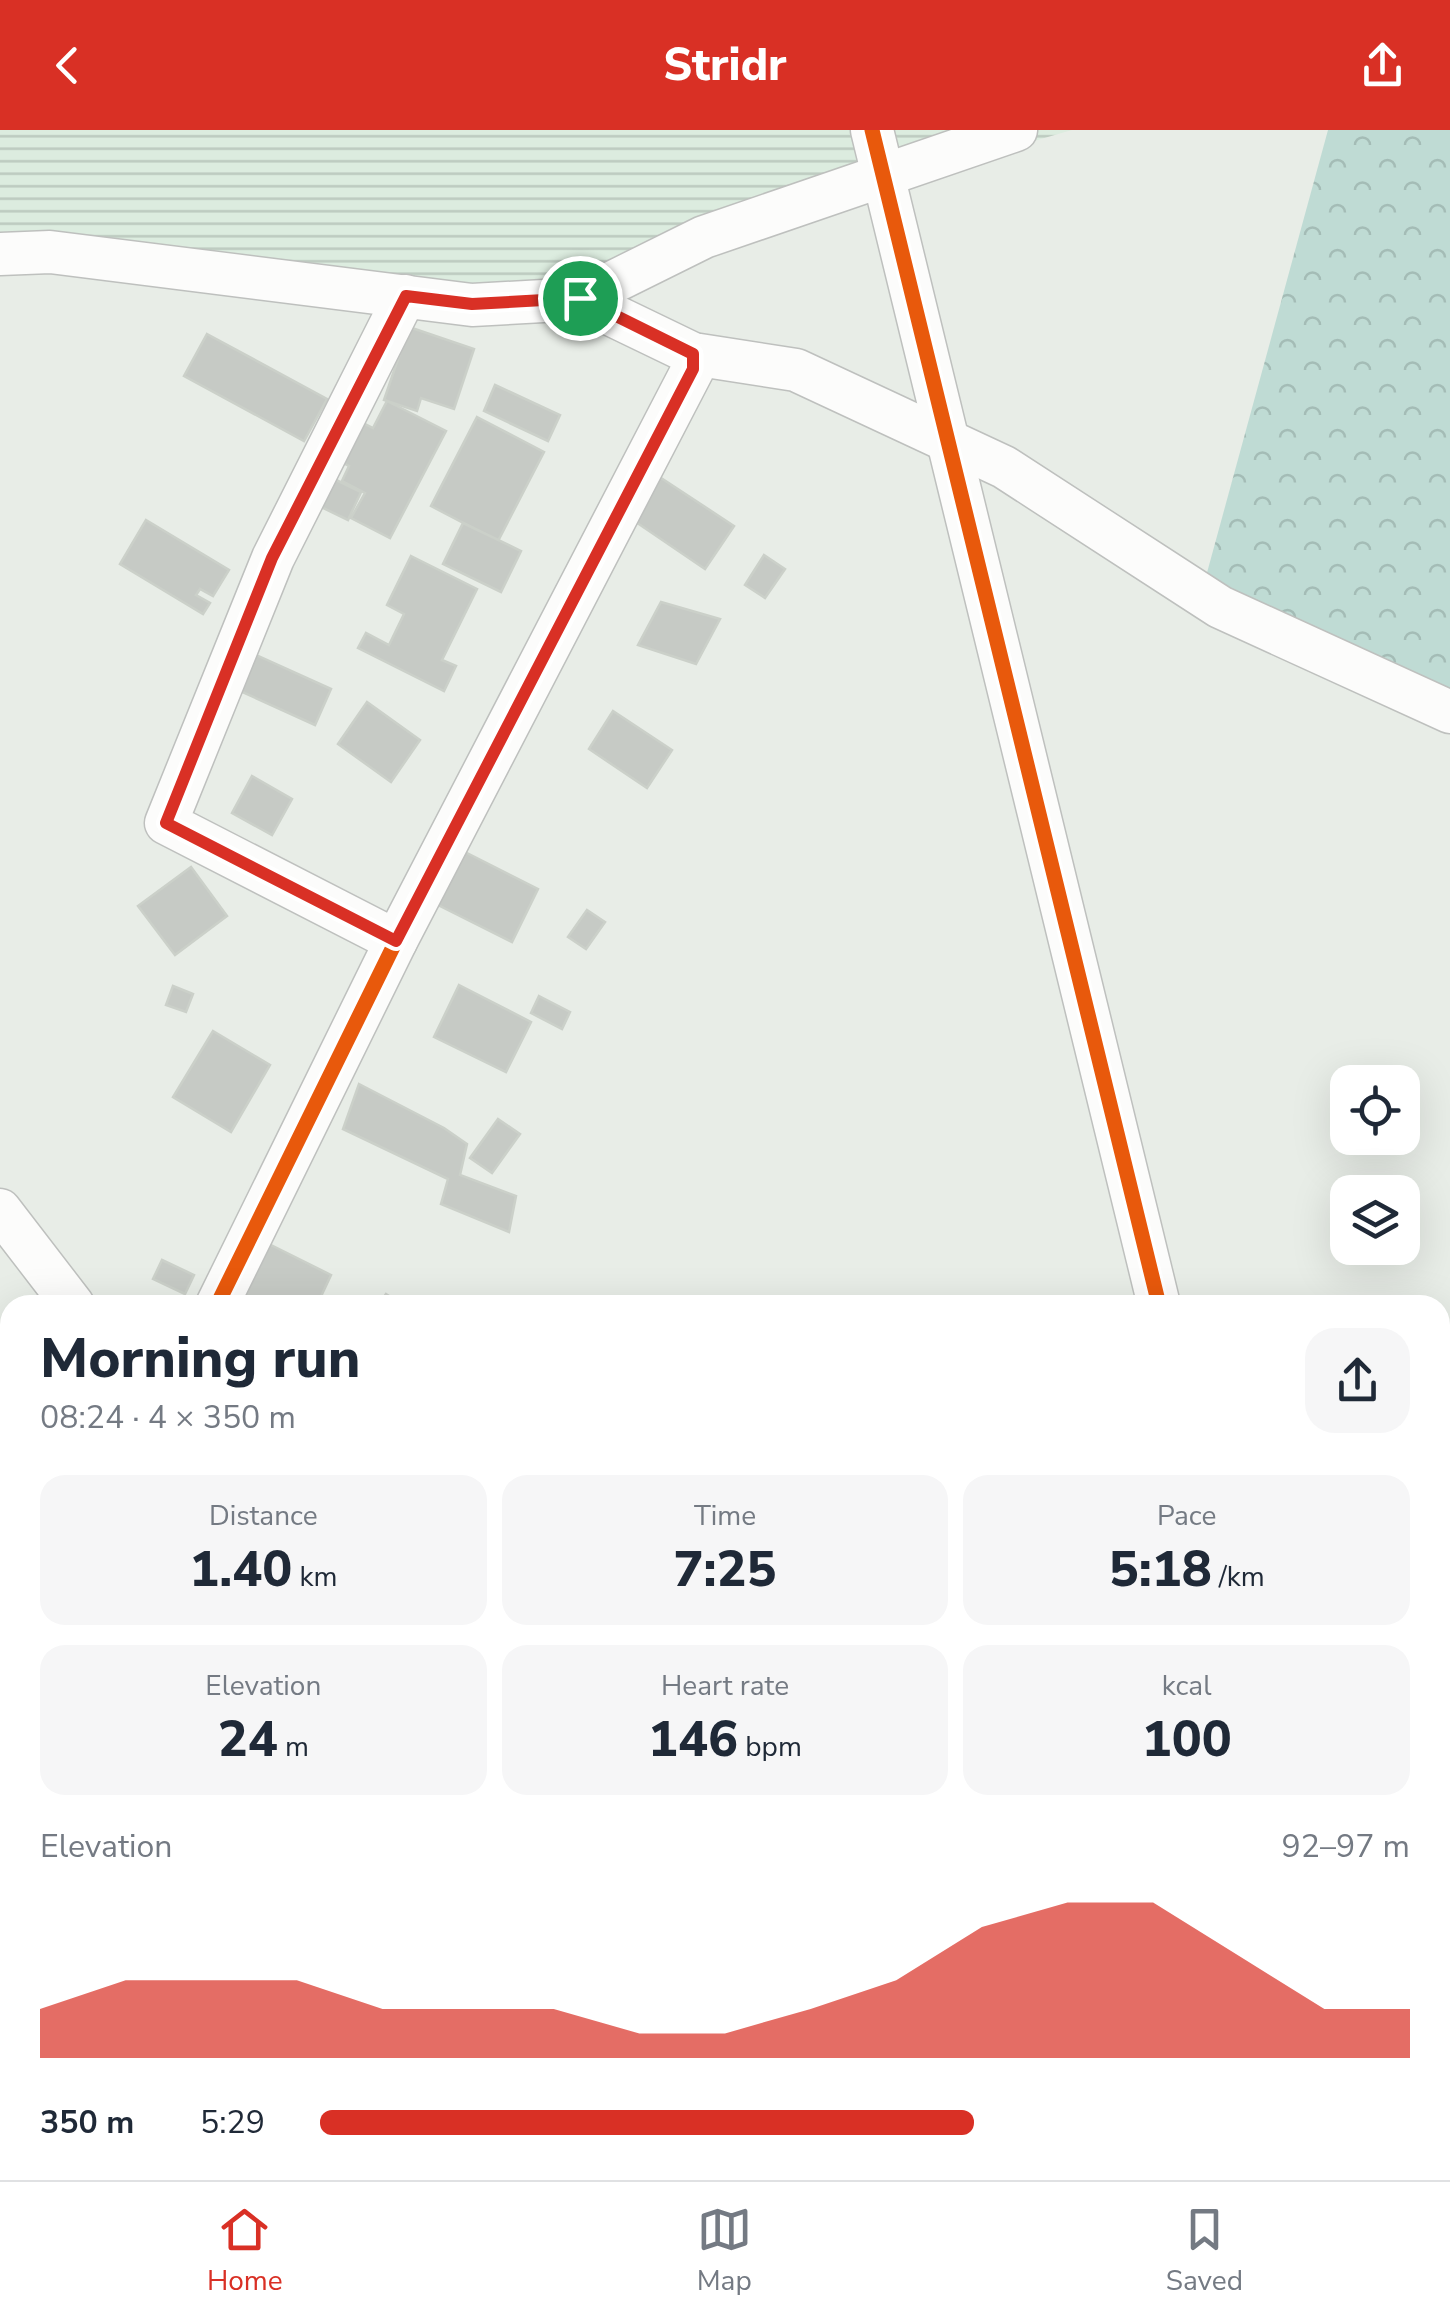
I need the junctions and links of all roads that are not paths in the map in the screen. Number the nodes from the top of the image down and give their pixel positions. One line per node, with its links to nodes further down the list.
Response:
1 (872, 130): 3 (street)
2 (1016, 130): 3 (street)
3 (882, 174): 6 (street); 8 (street)
4 (0, 254): 5 (street)
5 (406, 296): 6 (street); 10 (street)
6 (580, 298): 7 (street)
7 (693, 354): 8 (street); 10 (street)
8 (951, 442): 9 (street); 14 (street)
9 (1450, 712)
10 (396, 941): 13 (street)
11 (0, 1210): 12 (street)
12 (65, 1295)
13 (222, 1295)
14 (1156, 1295)

